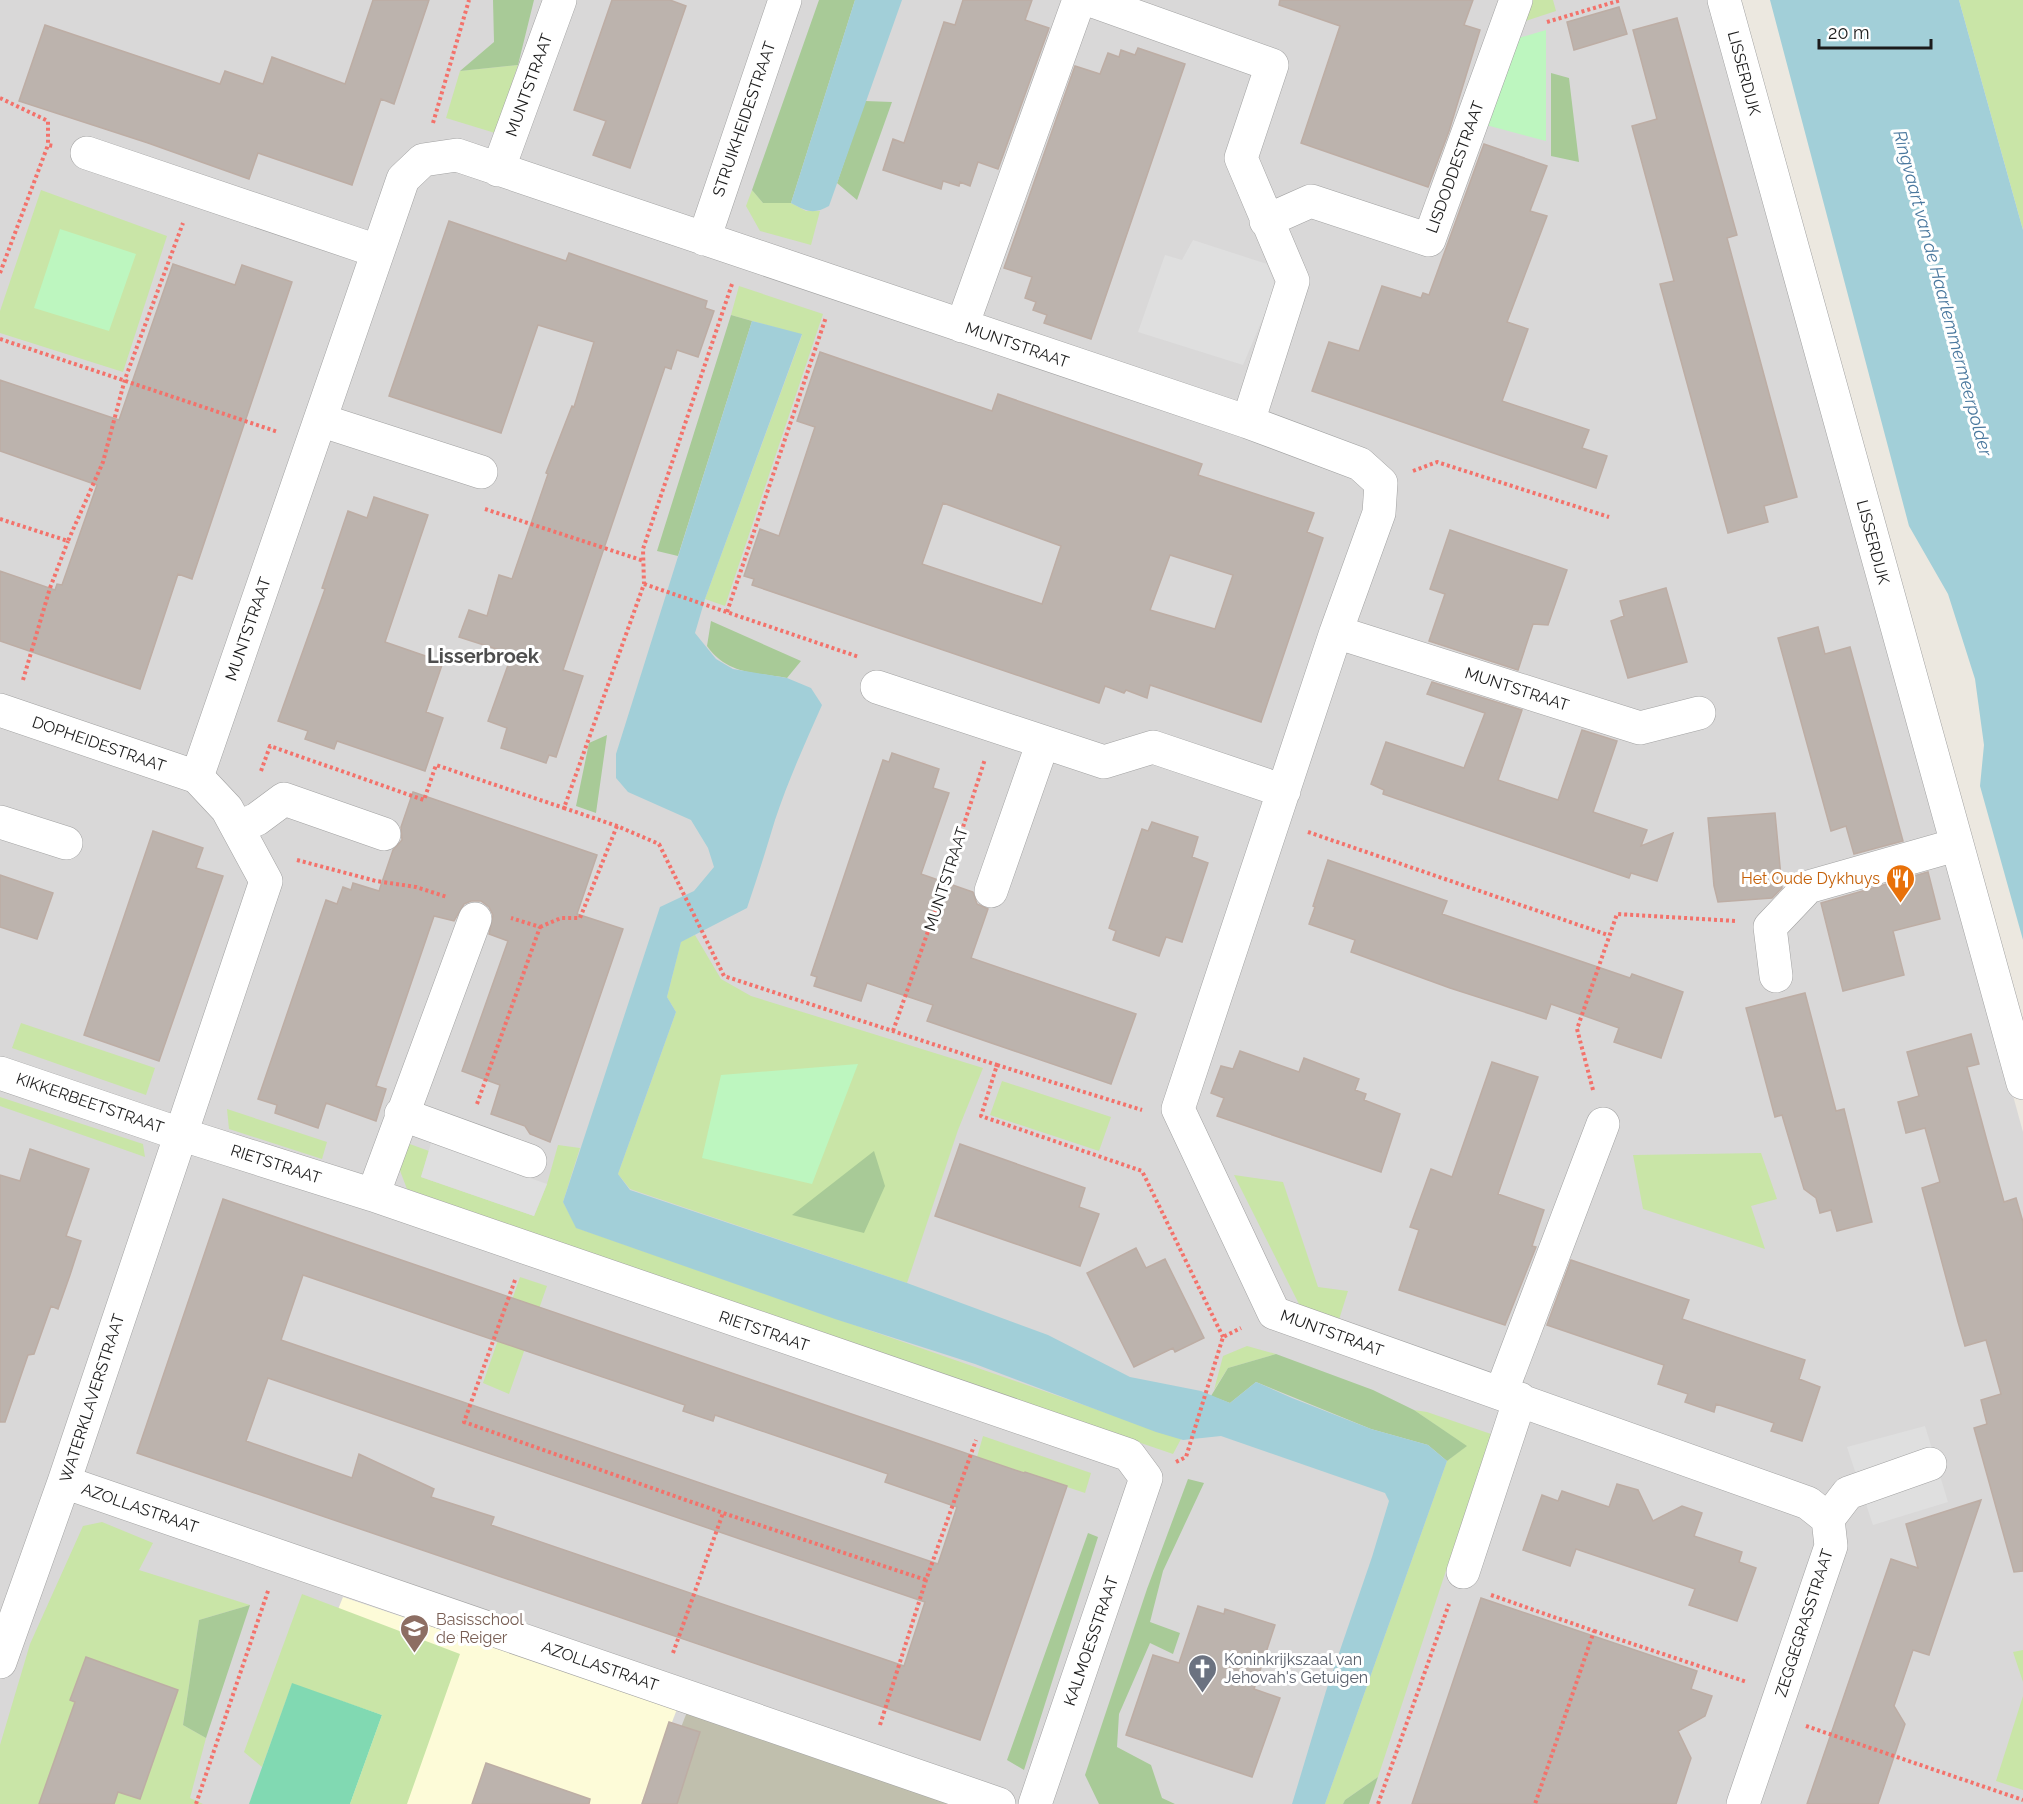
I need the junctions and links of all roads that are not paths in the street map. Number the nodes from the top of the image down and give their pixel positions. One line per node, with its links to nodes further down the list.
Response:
1 (560, 0): 8 (street, MUNTSTRAAT)
2 (785, 0): 10 (street, STRUIKHEIDESTRAAT)
3 (1079, 0): 12 (street)
4 (1090, 0): 9 (street)
5 (1516, 0): 9 (street, LISDODDESTRAAT)
6 (1724, 0): 27 (street, LISSERDIJK)
7 (87, 153): 11 (street)
8 (498, 170): 10 (street, MUNTSTRAAT); 11 (street, MUNTSTRAAT)
9 (1266, 220): 13 (street)
10 (704, 239): 12 (street, MUNTSTRAAT)
11 (377, 251): 14 (street, MUNTSTRAAT)
12 (962, 326): 13 (street, MUNTSTRAAT)
13 (1248, 422): 16 (street, MUNTSTRAAT)
14 (315, 432): 15 (street); 21 (street, MUNTSTRAAT)
15 (481, 472)
16 (1336, 632): 18 (street, MUNTSTRAAT); 22 (street)
17 (877, 687): 20 (street)
18 (1699, 712)
19 (6, 713): 21 (street, DOPHEIDESTRAAT)
20 (1042, 742): 22 (street); 28 (street)
21 (197, 777): 23 (street)
22 (1279, 806): 38 (street, MUNTSTRAAT)
23 (233, 818): 25 (street); 35 (street)
24 (0, 822): 26 (street)
25 (384, 834)
26 (66, 843)
27 (1956, 845): 30 (street); 32 (street, LISSERDIJK)
28 (991, 891)
29 (475, 919): 33 (street)
30 (1776, 976)
31 (0, 1073): 35 (street, KIKKERBEETSTRAAT)
32 (2023, 1083)
33 (401, 1114): 36 (street); 37 (street)
34 (1603, 1124): 38 (street)
35 (180, 1134): 37 (street, RIETSTRAAT); 41 (street, WATERKLAVERSTRAAT)
36 (530, 1161)
37 (373, 1195): 40 (street, RIETSTRAAT)
38 (1510, 1396): 42 (street, MUNTSTRAAT); 43 (street)
39 (1930, 1464): 42 (street)
40 (1146, 1478): 46 (street, KALMOESSTRAAT)
41 (64, 1482): 44 (street, WATERKLAVERSTRAAT); 45 (street, AZOLLASTRAAT)
42 (1828, 1519): 47 (street, ZEGGEGRASSTRAAT)
43 (1459, 1577)
44 (0, 1662)
45 (999, 1804)
46 (1035, 1804)
47 (1743, 1804)

